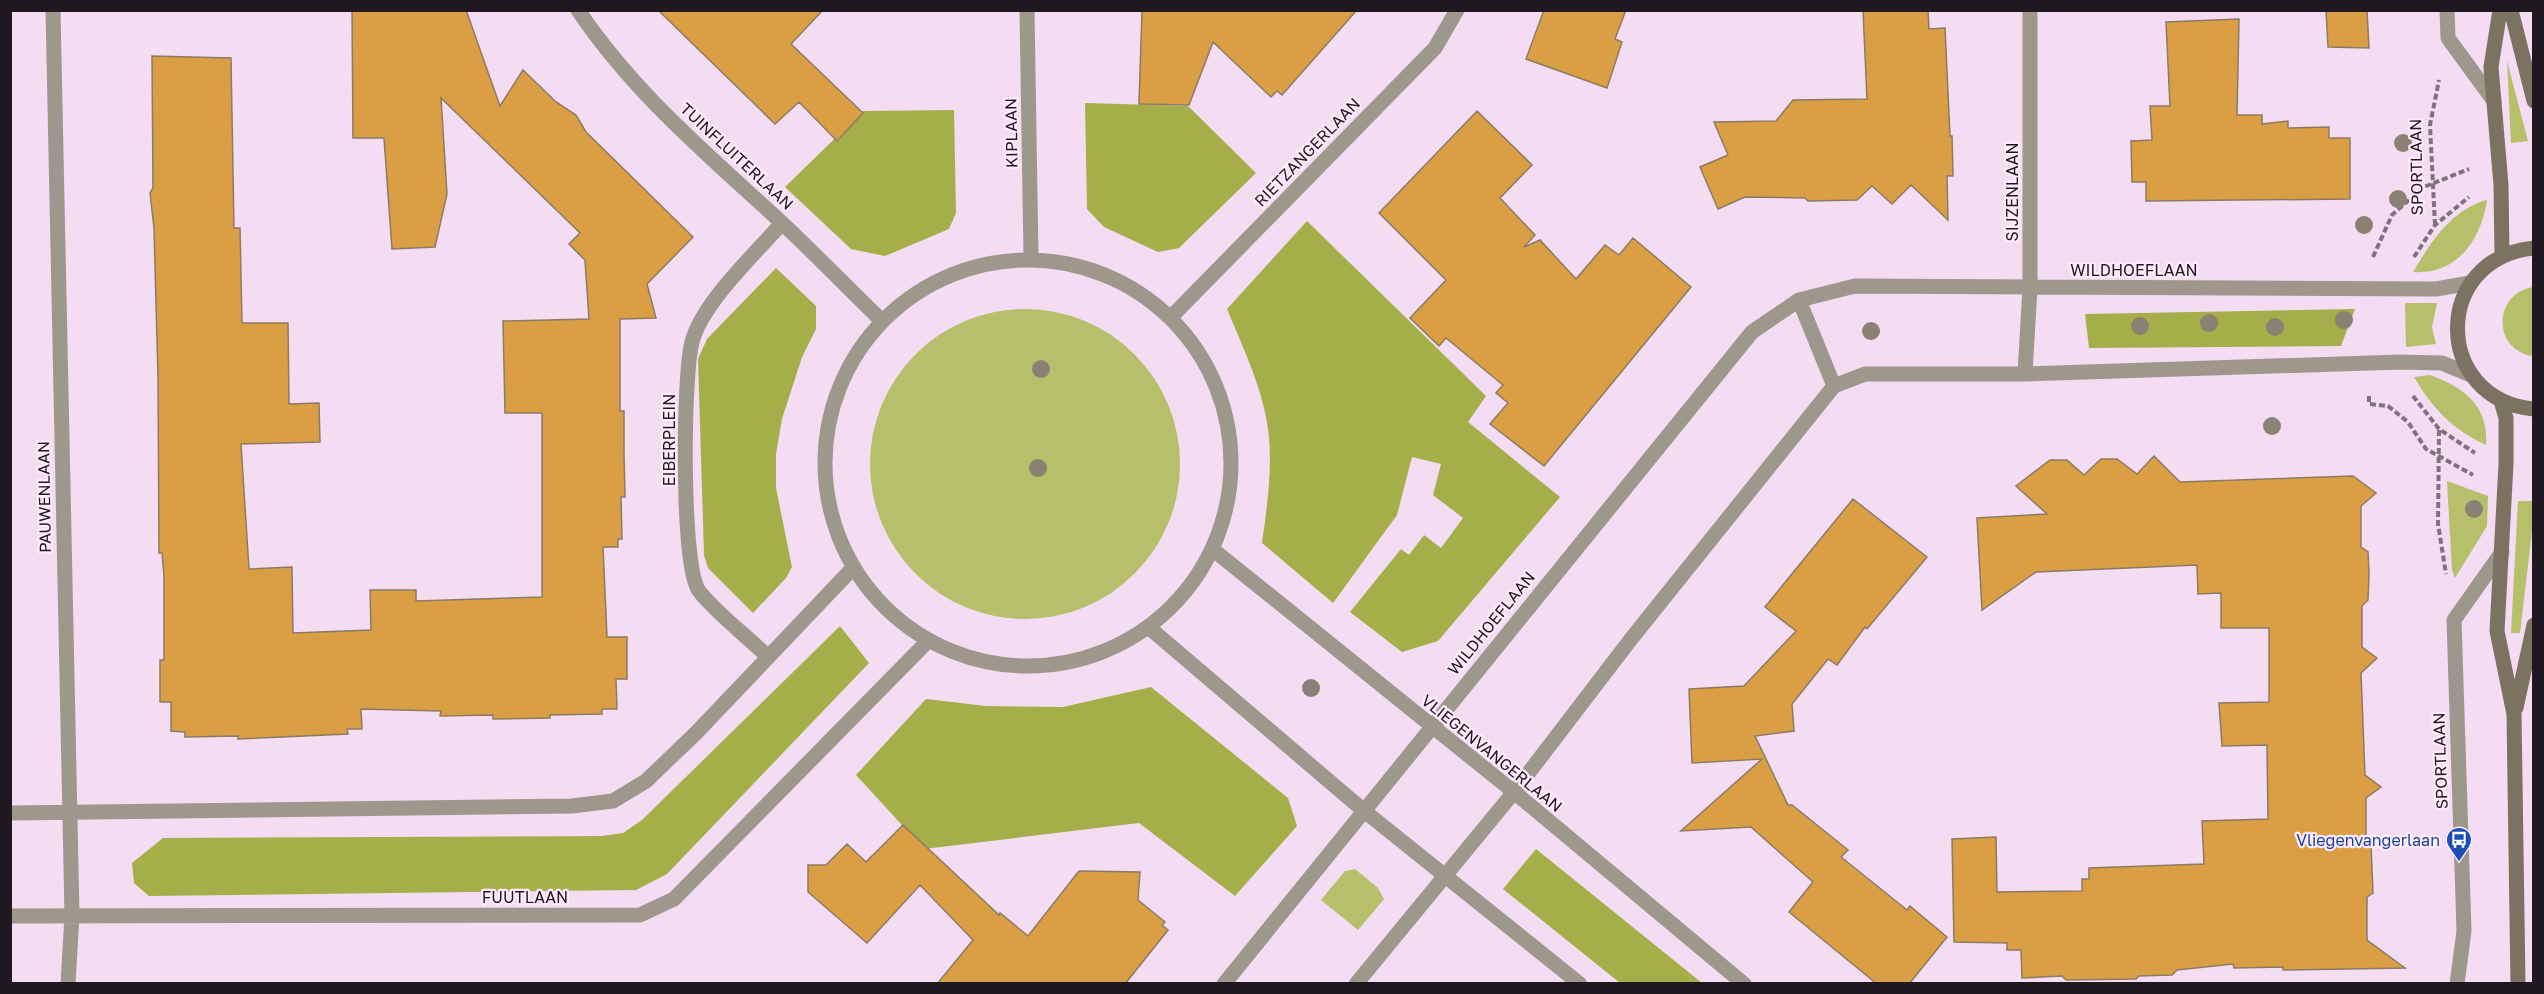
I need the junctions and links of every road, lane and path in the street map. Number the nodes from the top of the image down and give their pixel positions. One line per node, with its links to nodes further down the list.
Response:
1 (53, 10): 45 (street, PAUWENLAAN)
2 (578, 10): 13 (street, TUINFLUITERLAAN)
3 (1027, 10): 17 (street, KIPLAAN)
4 (1457, 10): 22 (street, RIETZANGERLAAN)
5 (2030, 10): 19 (street, SIJZENLAAN)
6 (2447, 10): 9 (street)
7 (2500, 10): 10 (main road)
8 (2511, 10): 11 (main road)
9 (2448, 38): 10 (street); 14 (path, SPORTLAAN)
10 (2494, 101): 12 (main road)
11 (2534, 101)
12 (2501, 185): 14 (path); 16 (main road)
13 (782, 223): 23 (street, TUINFLUITERLAAN); 39 (street, EIBERPLEIN)
14 (2435, 225): 20 (path)
15 (2534, 248): 16 (main road)
16 (2502, 255): 18 (main road)
17 (1031, 256): 22 (street); 23 (street)
18 (2470, 283): 20 (street, WILDHOEFLAAN); 26 (main road)
19 (2030, 287): 20 (street, WILDHOEFLAAN); 21 (street, WILDHOEFLAAN); 25 (street, SIJZENLAAN)
20 (2400, 288)
21 (1799, 300): 27 (street); 41 (street, WILDHOEFLAAN)
22 (1175, 313): 32 (street)
23 (881, 320): 34 (street)
24 (2400, 362): 25 (street); 26 (street); 30 (path)
25 (2025, 374): 27 (street)
26 (2471, 375): 28 (main road)
27 (1834, 386): 42 (street)
28 (2501, 401): 29 (main road); 31 (main road)
29 (2534, 409)
30 (2439, 429): 31 (path); 35 (path)
31 (2506, 464): 33 (main road)
32 (1216, 552): 37 (street); 41 (street, VLIEGENVANGERLAAN)
33 (2502, 552): 35 (street); 40 (main road)
34 (853, 568): 38 (street); 39 (street)
35 (2454, 620): 54 (street, SPORTLAAN)
36 (2534, 625): 40 (main road)
37 (1153, 631): 38 (street); 43 (street)
38 (928, 641): 47 (street, FUUTLAAN)
39 (768, 657): 45 (street)
40 (2514, 714): 55 (main road)
41 (1430, 726): 42 (street, VLIEGENVANGERLAAN); 43 (street, WILDHOEFLAAN)
42 (1514, 792): 46 (street); 53 (street, VLIEGENVANGERLAAN)
43 (1364, 810): 46 (street); 50 (street, WILDHOEFLAAN)
44 (10, 813): 45 (street)
45 (68, 813): 47 (street, PAUWENLAAN)
46 (1444, 875): 51 (street); 52 (street)
47 (72, 915): 48 (street, FUUTLAAN); 49 (street, PAUWENLAAN)
48 (10, 916)
49 (68, 984)
50 (1224, 984)
51 (1356, 984)
52 (1580, 984)
53 (1744, 984)
54 (2457, 984)
55 (2518, 984)

